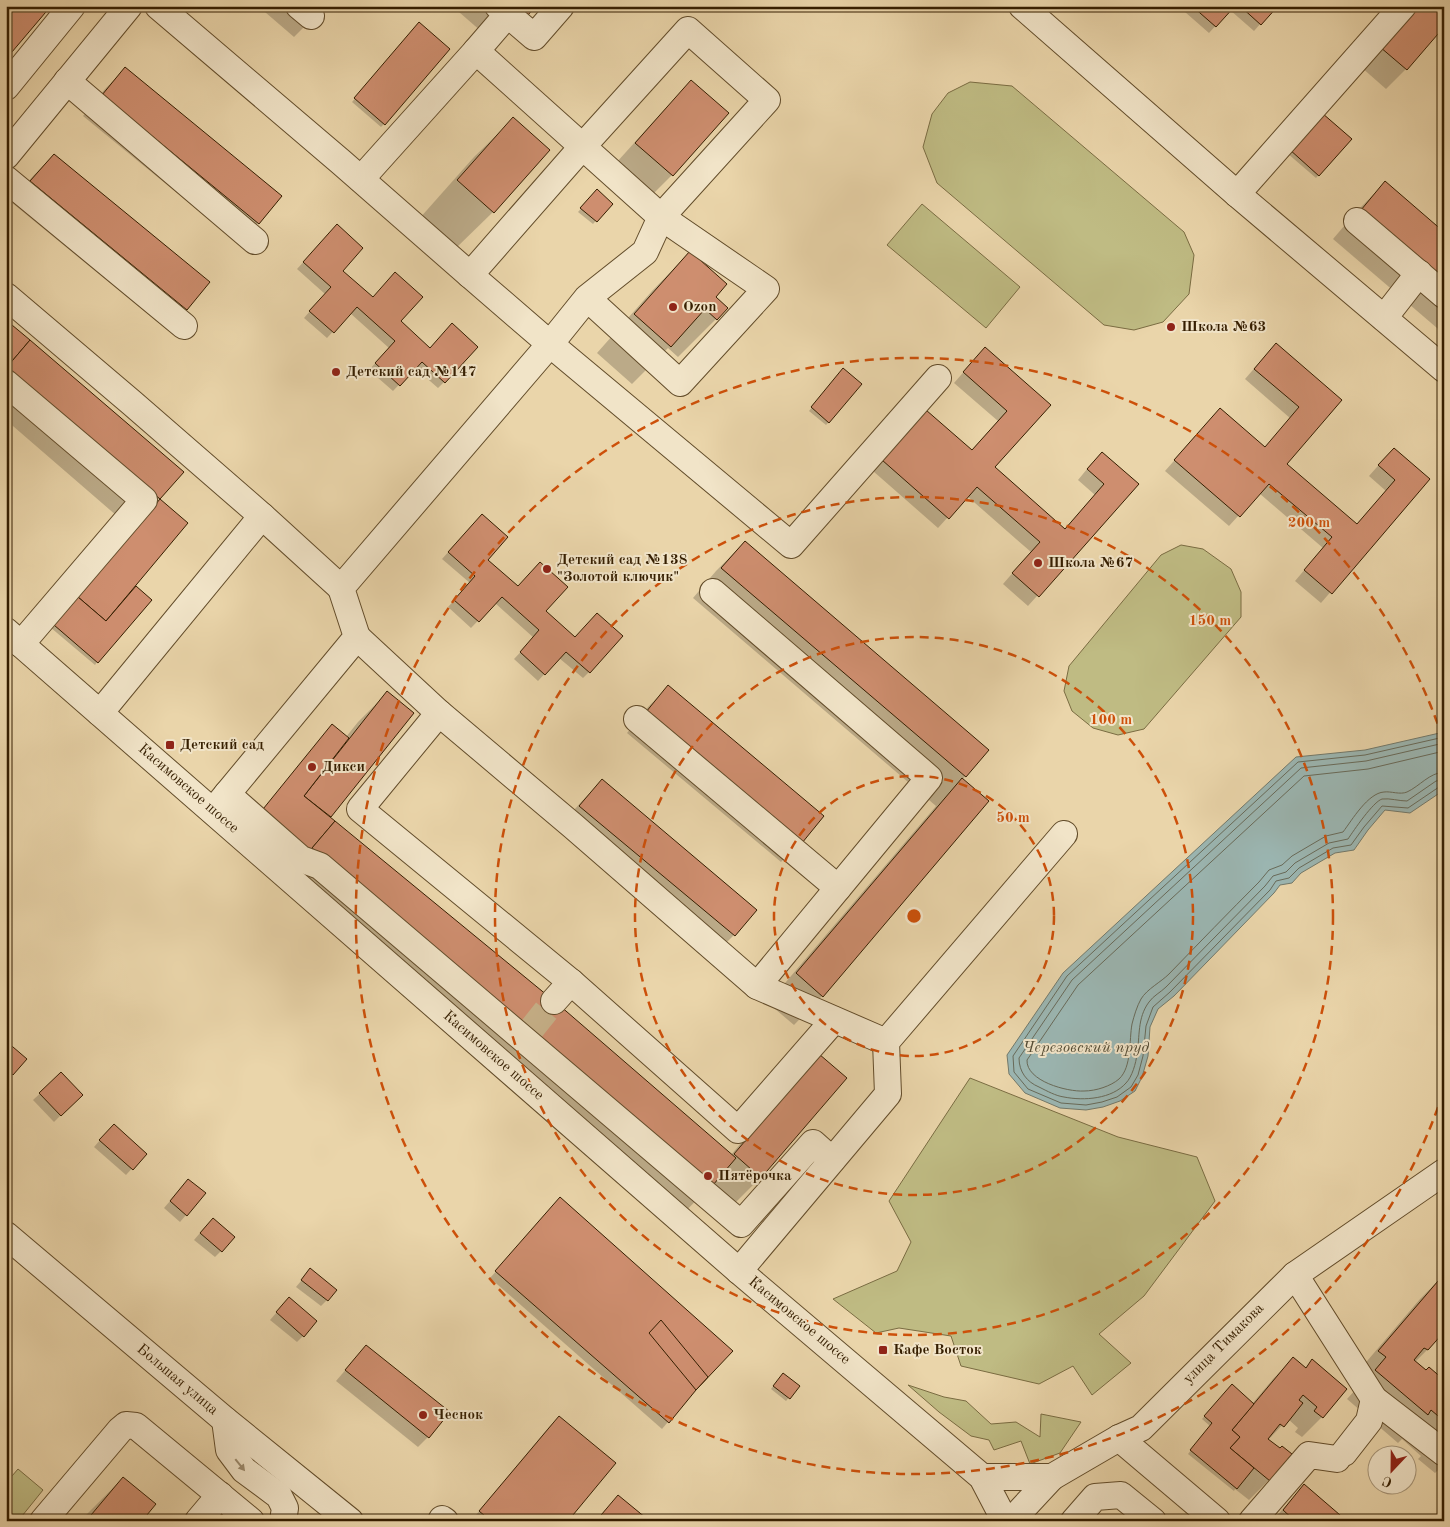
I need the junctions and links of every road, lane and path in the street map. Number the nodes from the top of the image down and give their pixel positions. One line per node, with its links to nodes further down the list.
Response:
1 (72, 6): 10 (street)
2 (129, 6): 9 (street)
3 (158, 6): 14 (street)
4 (561, 6): 7 (street)
5 (1022, 6): 15 (street)
6 (1403, 6): 15 (street)
7 (502, 10): 8 (street)
8 (476, 51): 11 (street); 14 (street)
9 (67, 82): 12 (street); 18 (street)
10 (6, 87)
11 (583, 146): 16 (street); 16 (street); 20 (street)
12 (6, 156)
13 (6, 179): 25 (street)
14 (361, 179): 20 (street)
15 (1237, 194): 24 (street)
16 (661, 217): 23 (street); 23 (street)
17 (1357, 221): 19 (street)
18 (255, 241)
19 (1418, 274): 21 (street); 24 (street)
20 (470, 275): 26 (street)
21 (1444, 295)
22 (6, 296): 30 (street)
23 (587, 298): 26 (street)
24 (1384, 318): 27 (street)
25 (184, 326)
26 (550, 344): 28 (street); 31 (street)
27 (1444, 369)
28 (938, 378)
29 (6, 384): 33 (street)
30 (262, 516): 31 (street); 35 (street)
31 (341, 588): 34 (street)
32 (713, 592): 40 (street)
33 (14, 637): 35 (street, Касимовское шоссе)
34 (357, 637): 36 (street); 38 (street)
35 (100, 713): 38 (street, Касимовское шоссе)
36 (439, 713): 41 (street); 42 (street)
37 (637, 719): 40 (street)
38 (220, 803): 43 (street); 45 (street, Касимовское шоссе)
39 (1064, 834): 44 (street)
40 (838, 888): 41 (street)
41 (757, 986): 42 (street)
42 (834, 1020): 44 (street)
43 (526, 1035): 45 (street); 46 (street)
44 (886, 1042): 46 (street)
45 (502, 1064): 49 (street, Касимовское шоссе)
46 (832, 1160): 49 (street)
47 (1444, 1172): 50 (street, улица Тимакова)
48 (6, 1235): 52 (street, Большая улица)
49 (739, 1271): 55 (street, Касимовское шоссе)
50 (1295, 1275): 51 (street); 53 (street, улица Тимакова)
51 (1374, 1399): 54 (street); 70 (street)
52 (225, 1420): 61 (street, one-way to 61); 62 (street, Большая улица)
53 (1119, 1438): 56 (street, улица Тимакова); 69 (street)
54 (1444, 1453)
55 (982, 1477): 56 (street); 65 (street, Касимовское шоссе)
56 (1052, 1477): 66 (street, улица Тимакова)
57 (220, 1495): 58 (street); 59 (street); 60 (street)
58 (43, 1521)
59 (198, 1521)
60 (251, 1521)
61 (283, 1521)
62 (350, 1521)
63 (441, 1521): 64 (street)
64 (445, 1521)
65 (1004, 1521)
66 (1010, 1521)
67 (1074, 1521): 68 (street)
68 (1153, 1521)
69 (1217, 1521)
70 (1252, 1521)

